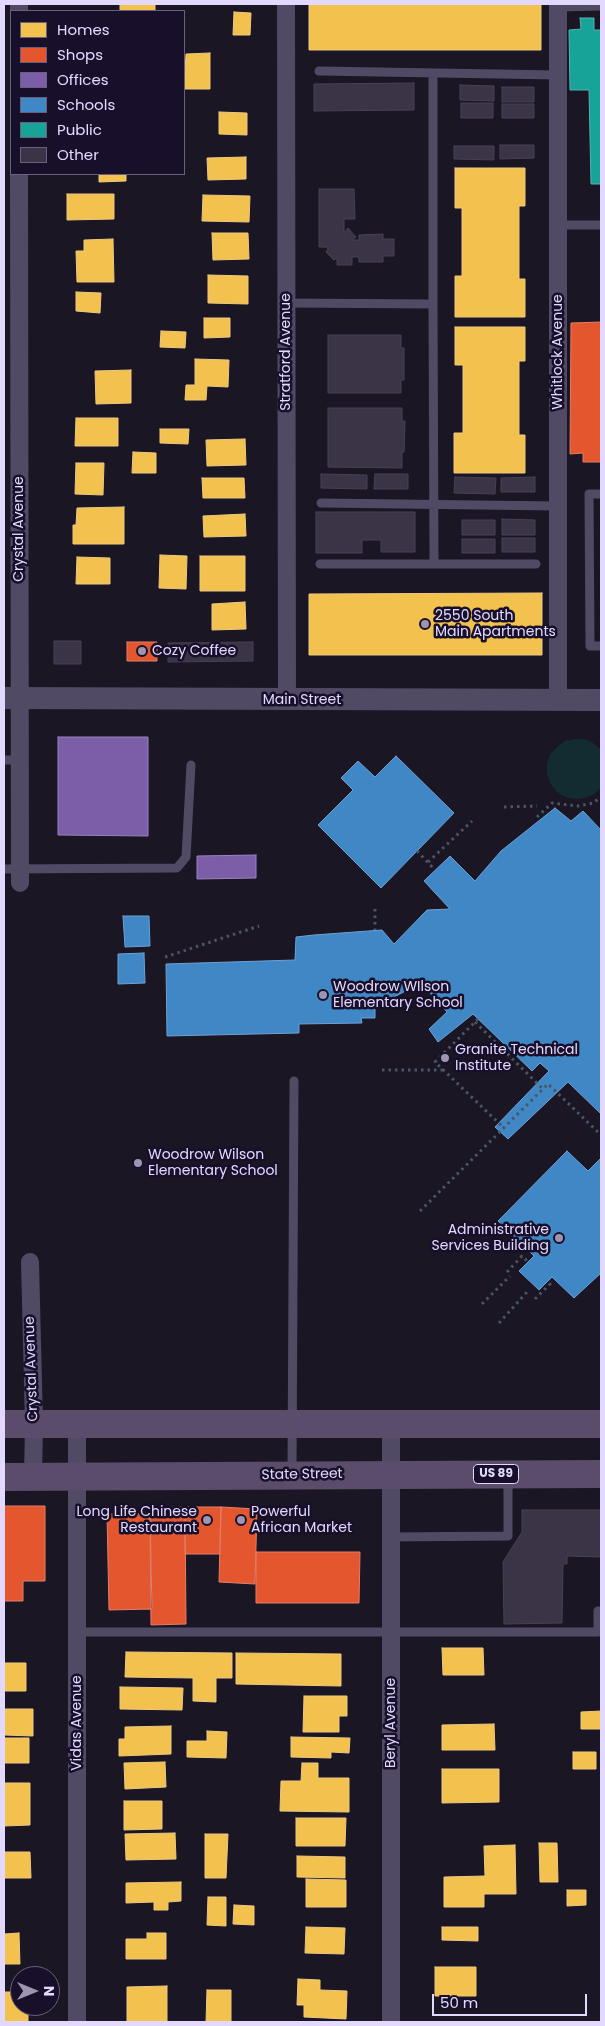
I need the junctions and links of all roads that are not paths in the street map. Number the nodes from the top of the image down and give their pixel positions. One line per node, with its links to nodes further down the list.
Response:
1 (286, 4): 10 (street, Stratford Avenue)
2 (558, 5): 3 (lane); 6 (street, Whitlock Avenue)
3 (601, 6)
4 (319, 71): 5 (lane)
5 (433, 73): 6 (lane); 11 (lane)
6 (558, 75): 8 (street, Whitlock Avenue)
7 (18, 175): 20 (street, Crystal Avenue)
8 (558, 225): 9 (lane); 15 (street, Whitlock Avenue)
9 (601, 225)
10 (286, 303): 11 (lane); 21 (street, Stratford Avenue)
11 (433, 304): 14 (lane)
12 (601, 494): 19 (lane)
13 (321, 503): 14 (lane)
14 (434, 504): 15 (lane); 17 (lane)
15 (558, 506): 22 (street, Whitlock Avenue)
16 (320, 564): 17 (lane)
17 (434, 564): 18 (lane)
18 (536, 564)
19 (601, 646)
20 (12, 698): 21 (street, Main Street); 24 (street, Crystal Avenue)
21 (287, 700): 22 (street, Main Street)
22 (558, 700): 23 (street, Main Street)
23 (601, 700)
24 (12, 760): 26 (street, Crystal Avenue)
25 (191, 765): 26 (lane)
26 (15, 874)
27 (294, 1081): 30 (lane)
28 (30, 1262): 32 (street, Crystal Avenue)
29 (77, 1423): 30 (main road); 32 (main road); 38 (street, Vidas Avenue)
30 (292, 1423): 33 (main road); 39 (lane)
31 (4, 1424): 32 (main road)
32 (34, 1424): 41 (street, Crystal Avenue)
33 (391, 1424): 34 (main road); 36 (street, Beryl Avenue)
34 (601, 1424)
35 (508, 1473): 36 (main road, State Street / US 89); 37 (main road, State Street / US 89); 42 (lane)
36 (390, 1474): 39 (main road, State Street / US 89); 42 (street, Beryl Avenue)
37 (601, 1474)
38 (77, 1476): 39 (main road, State Street / US 89); 41 (main road, State Street / US 89); 44 (street, Vidas Avenue)
39 (292, 1476)
40 (4, 1477): 41 (main road, State Street / US 89)
41 (33, 1477)
42 (390, 1537): 45 (street, Beryl Avenue)
43 (601, 1612): 45 (lane)
44 (77, 1632): 45 (lane); 46 (street, Vidas Avenue)
45 (391, 1632): 47 (street, Beryl Avenue)
46 (77, 2022)
47 (392, 2022)

